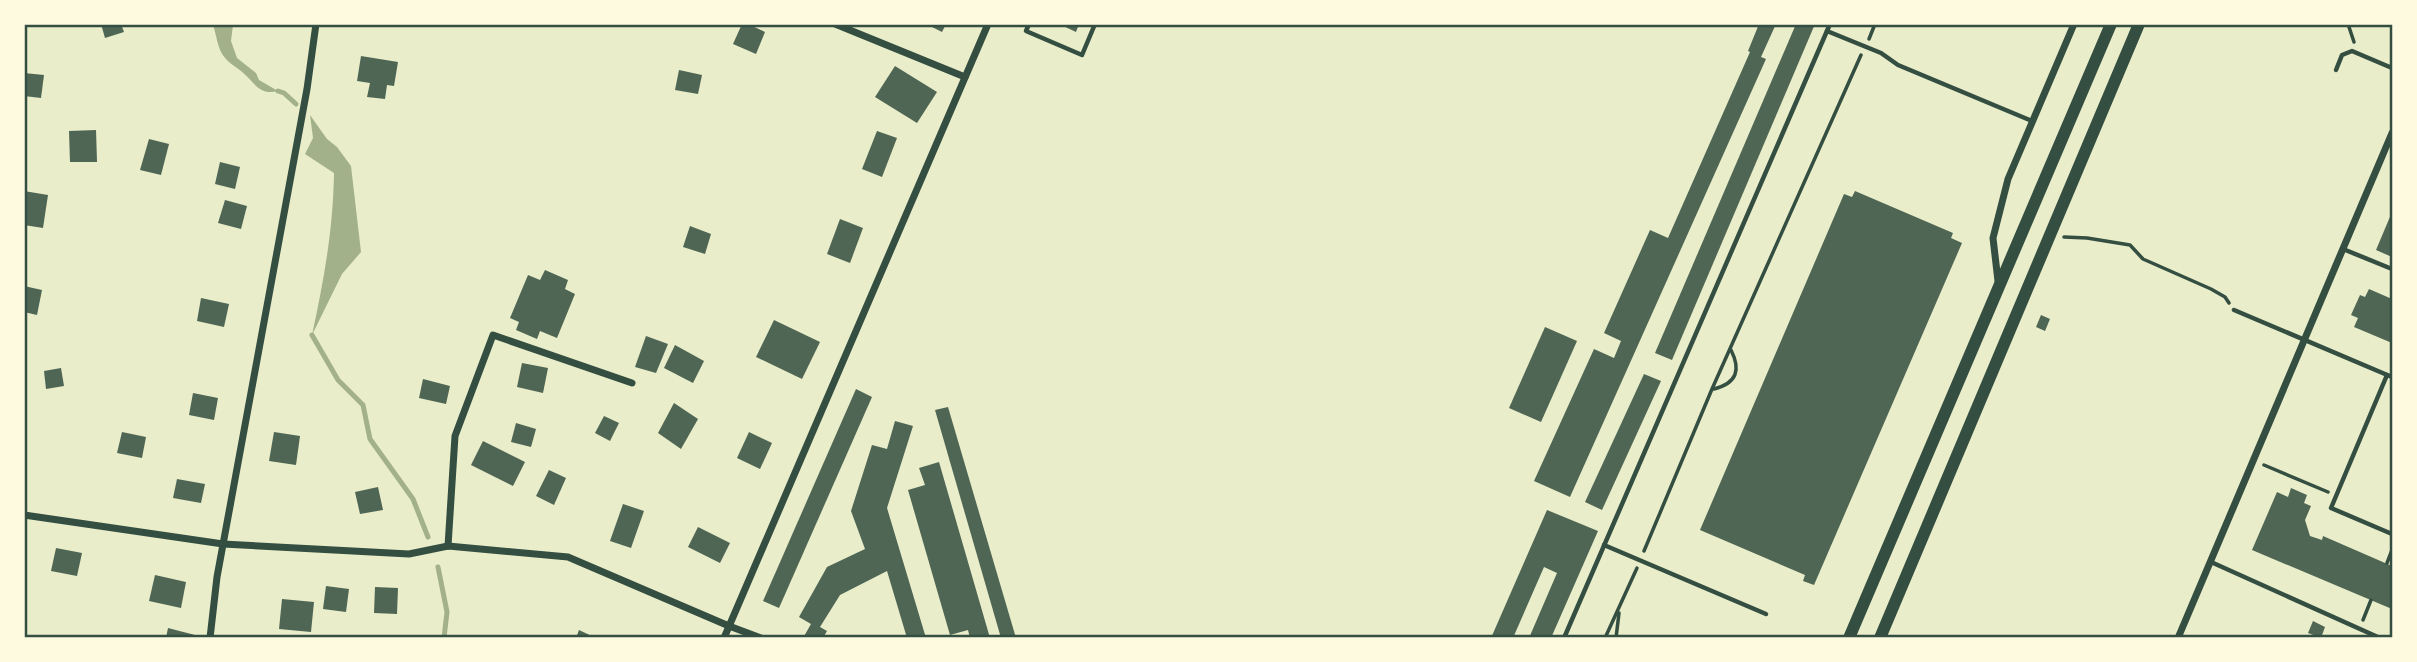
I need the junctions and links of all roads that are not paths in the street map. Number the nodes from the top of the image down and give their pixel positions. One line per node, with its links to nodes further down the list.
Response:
1 (316, 24): 25 (street)
2 (835, 24): 13 (street)
3 (988, 24): 13 (street)
4 (1029, 24): 5 (lane)
5 (1095, 24)
6 (1830, 24): 10 (lane)
7 (2074, 24): 14 (street)
8 (2111, 24): 18 (main road)
9 (2139, 24): 36 (main road)
10 (1827, 31): 14 (lane); 26 (lane)
11 (2392, 68): 12 (lane)
12 (2336, 70)
13 (965, 77): 30 (street)
14 (2033, 121): 18 (street)
15 (2392, 133): 16 (street)
16 (2343, 249): 17 (lane); 20 (street)
17 (2392, 269)
18 (1999, 287): 35 (main road)
19 (2234, 310): 20 (lane)
20 (2305, 340): 21 (lane); 28 (street)
21 (2390, 376): 24 (lane)
22 (632, 383): 27 (street)
23 (24, 515): 25 (street)
24 (2392, 534)
25 (223, 544): 27 (street); 31 (street)
26 (1604, 545): 29 (lane); 34 (lane)
27 (448, 546): 30 (street)
28 (2210, 562): 37 (street); 38 (lane)
29 (1766, 614)
30 (729, 626): 32 (street); 33 (street)
31 (210, 638)
32 (724, 638)
33 (761, 638)
34 (1564, 638)
35 (1849, 638)
36 (1880, 638)
37 (2178, 638)
38 (2380, 638)

